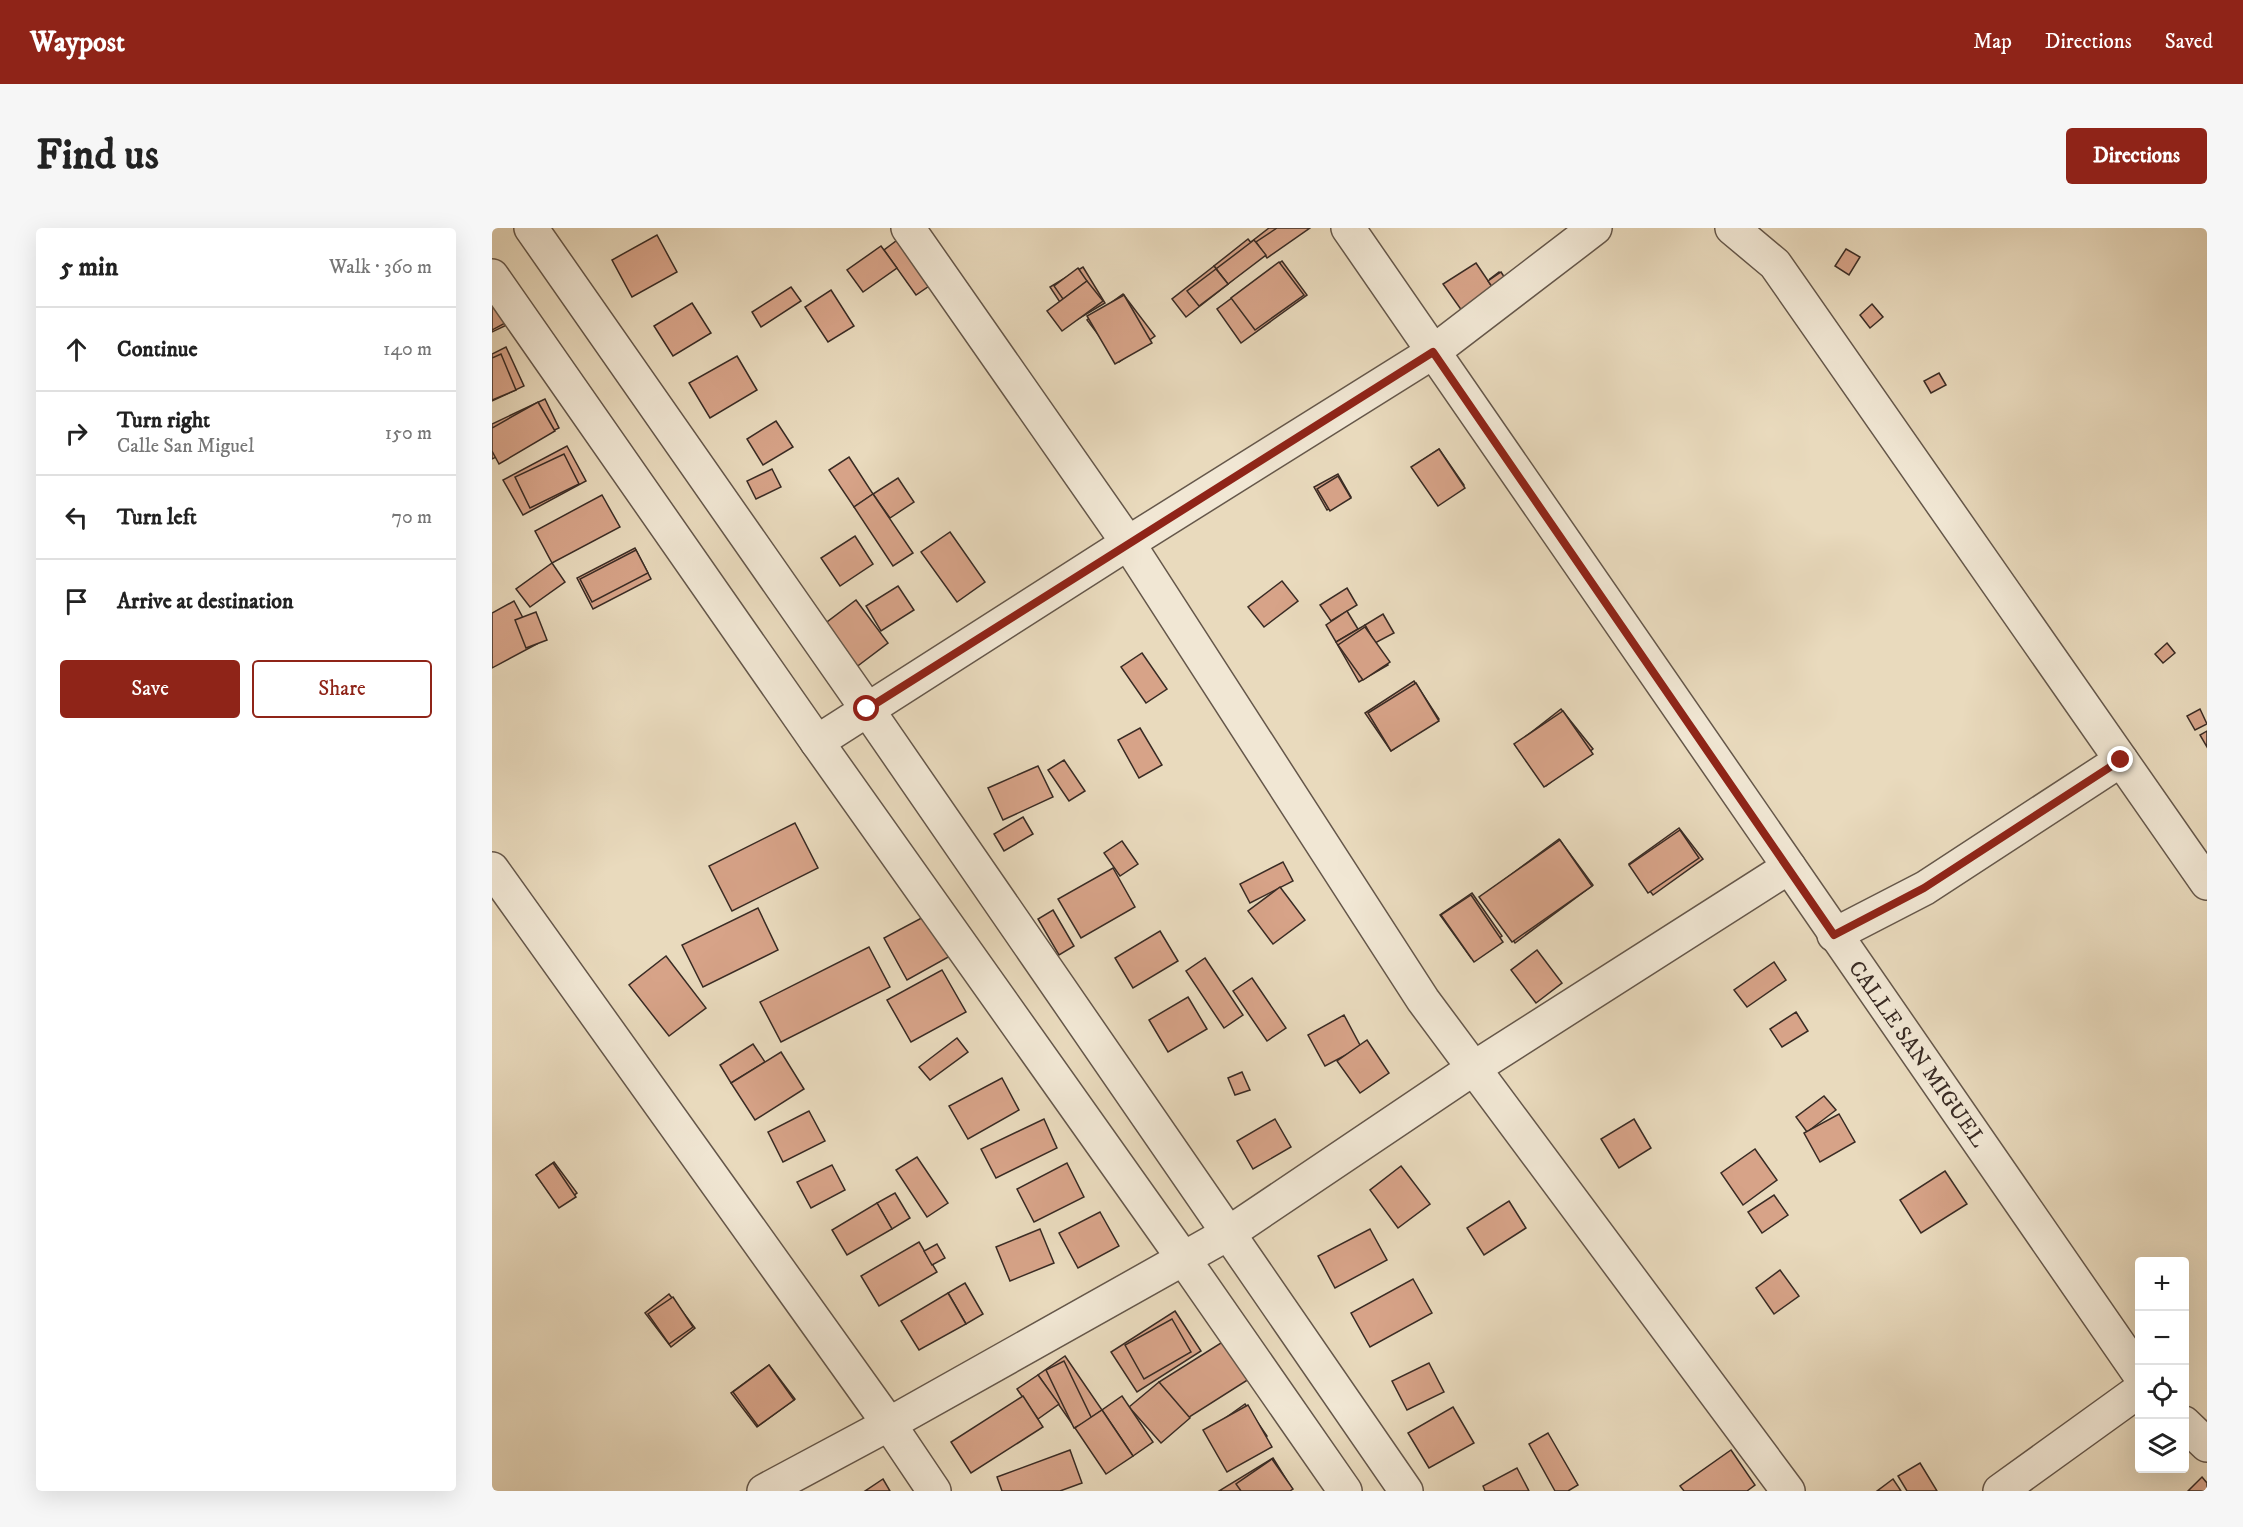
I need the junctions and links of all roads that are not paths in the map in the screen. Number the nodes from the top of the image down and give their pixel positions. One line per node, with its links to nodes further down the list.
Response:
1 (531, 228): 9 (street)
2 (908, 228): 8 (street)
3 (1348, 228): 7 (street, CALLE SAN MIGUEL)
4 (1594, 228): 7 (street)
5 (1732, 228): 11 (street)
6 (492, 276): 10 (street)
7 (1433, 352): 8 (street); 12 (street, CALLE SAN MIGUEL)
8 (1128, 543): 9 (street); 16 (street)
9 (867, 709): 10 (street); 17 (street)
10 (817, 742): 18 (street)
11 (2121, 760): 14 (street); 15 (street)
12 (1789, 867): 15 (street, CALLE SAN MIGUEL); 16 (street)
13 (492, 868): 21 (street)
14 (2207, 883)
15 (1834, 935): 19 (street, CALLE SAN MIGUEL)
16 (1474, 1068): 17 (street); 28 (street)
17 (1229, 1233): 18 (street); 27 (street)
18 (1183, 1258): 21 (street); 26 (street)
19 (2135, 1369)
20 (2135, 1393): 29 (street)
21 (889, 1424): 24 (street); 25 (street)
22 (2189, 1428): 23 (street)
23 (2207, 1445)
24 (764, 1491)
25 (934, 1491)
26 (1345, 1491)
27 (1406, 1491)
28 (1788, 1491)
29 (2000, 1491)

